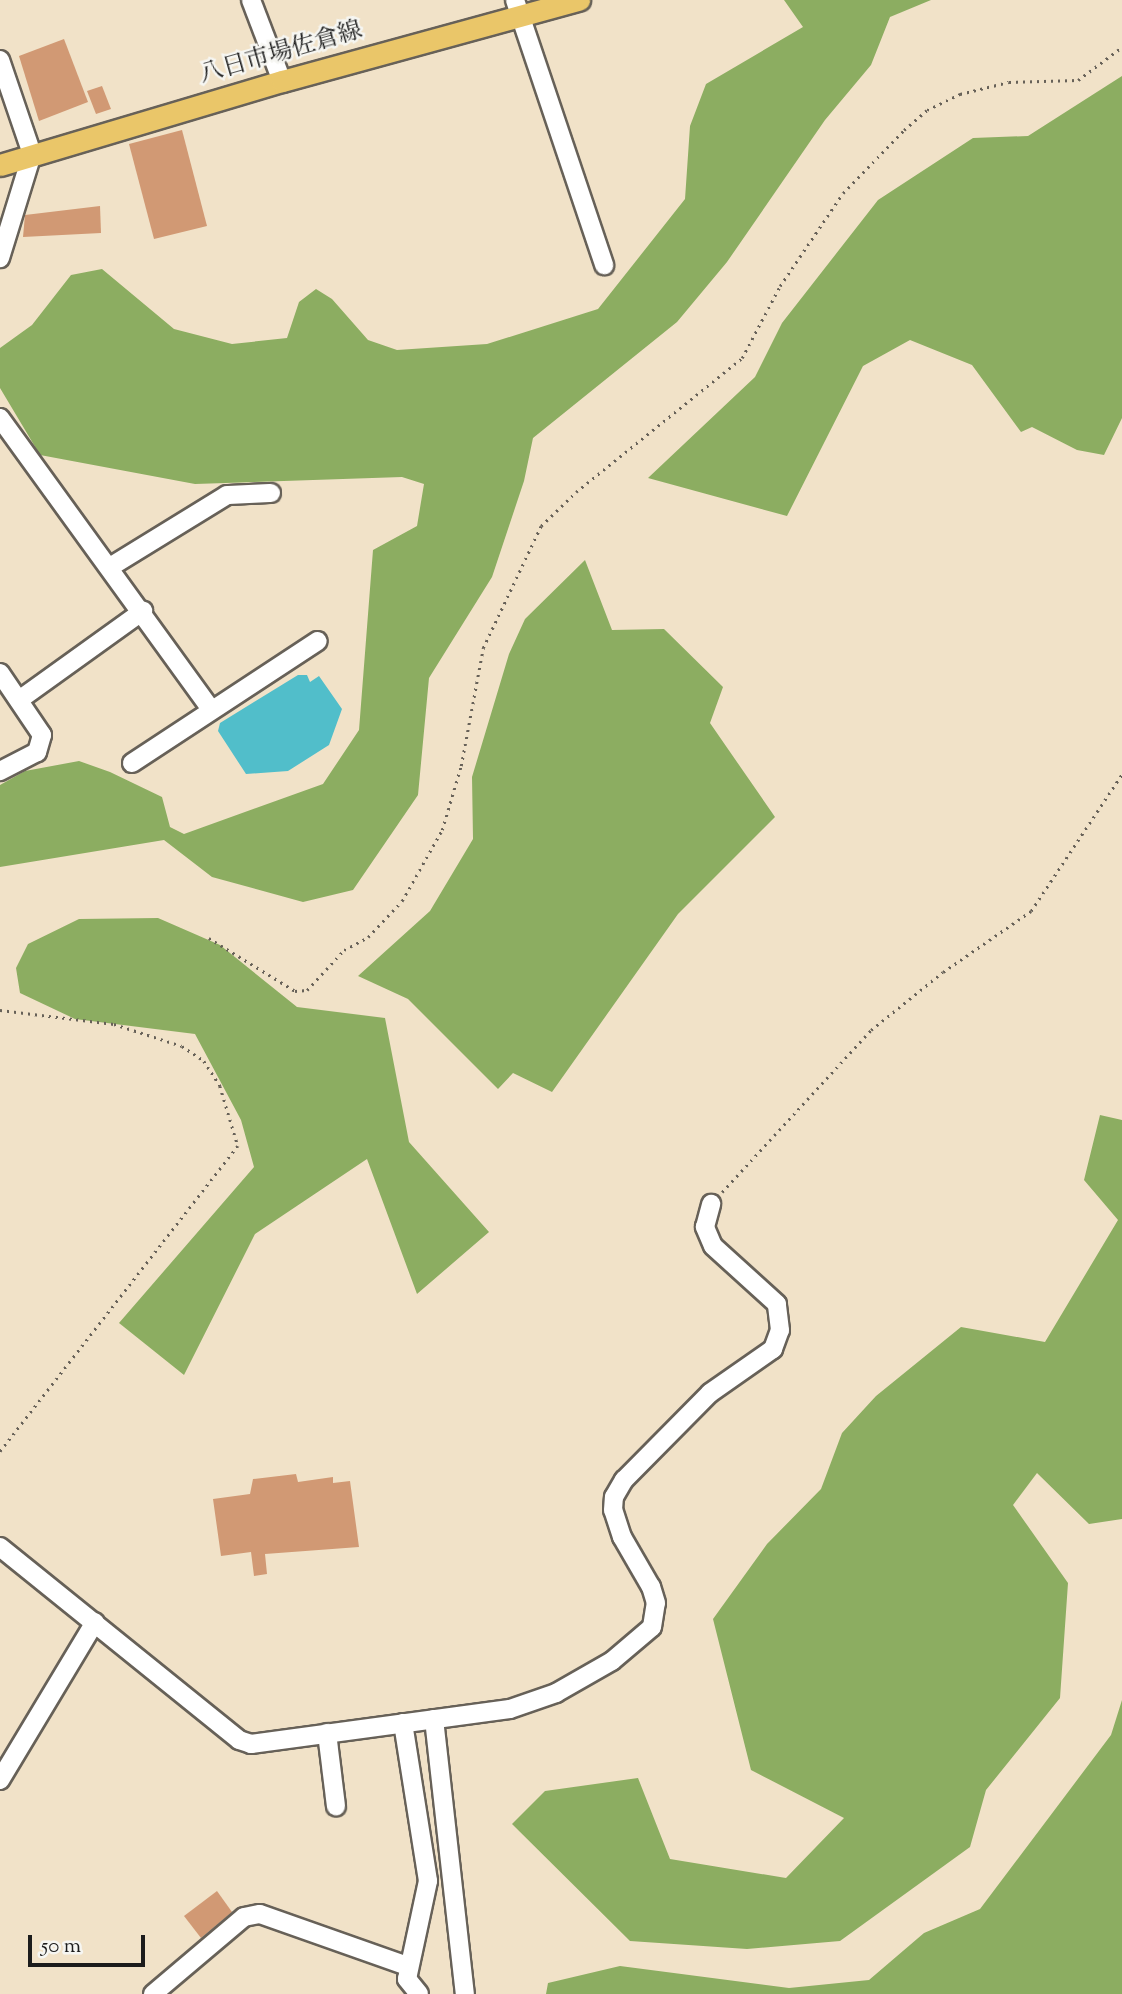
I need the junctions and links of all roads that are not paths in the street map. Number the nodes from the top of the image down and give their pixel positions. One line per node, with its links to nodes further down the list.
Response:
1 (251, 0): 5 (street)
2 (579, 0): 3 (main road, 八日市場佐倉線)
3 (518, 7): 5 (main road, 八日市場佐倉線); 9 (street)
4 (0, 60): 6 (street)
5 (282, 81): 6 (main road, 八日市場佐倉線)
6 (32, 154): 7 (main road, 八日市場佐倉線); 8 (street)
7 (0, 165)
8 (0, 258)
9 (604, 265)
10 (0, 418): 11 (street)
11 (7, 442): 13 (street)
12 (271, 494): 13 (street)
13 (110, 566): 14 (street)
14 (143, 611): 17 (street); 18 (street)
15 (318, 641): 18 (street)
16 (0, 673): 17 (street)
17 (19, 700): 20 (street)
18 (211, 709): 19 (street)
19 (132, 763)
20 (0, 771)
21 (711, 1204): 24 (street)
22 (0, 1547): 23 (street)
23 (95, 1622): 26 (street); 27 (street)
24 (434, 1719): 25 (street); 32 (street)
25 (403, 1723): 26 (street); 29 (street)
26 (327, 1733): 28 (street)
27 (0, 1780)
28 (336, 1806)
29 (408, 1966): 30 (street); 31 (street)
30 (153, 1994)
31 (419, 1994)
32 (465, 1994)

